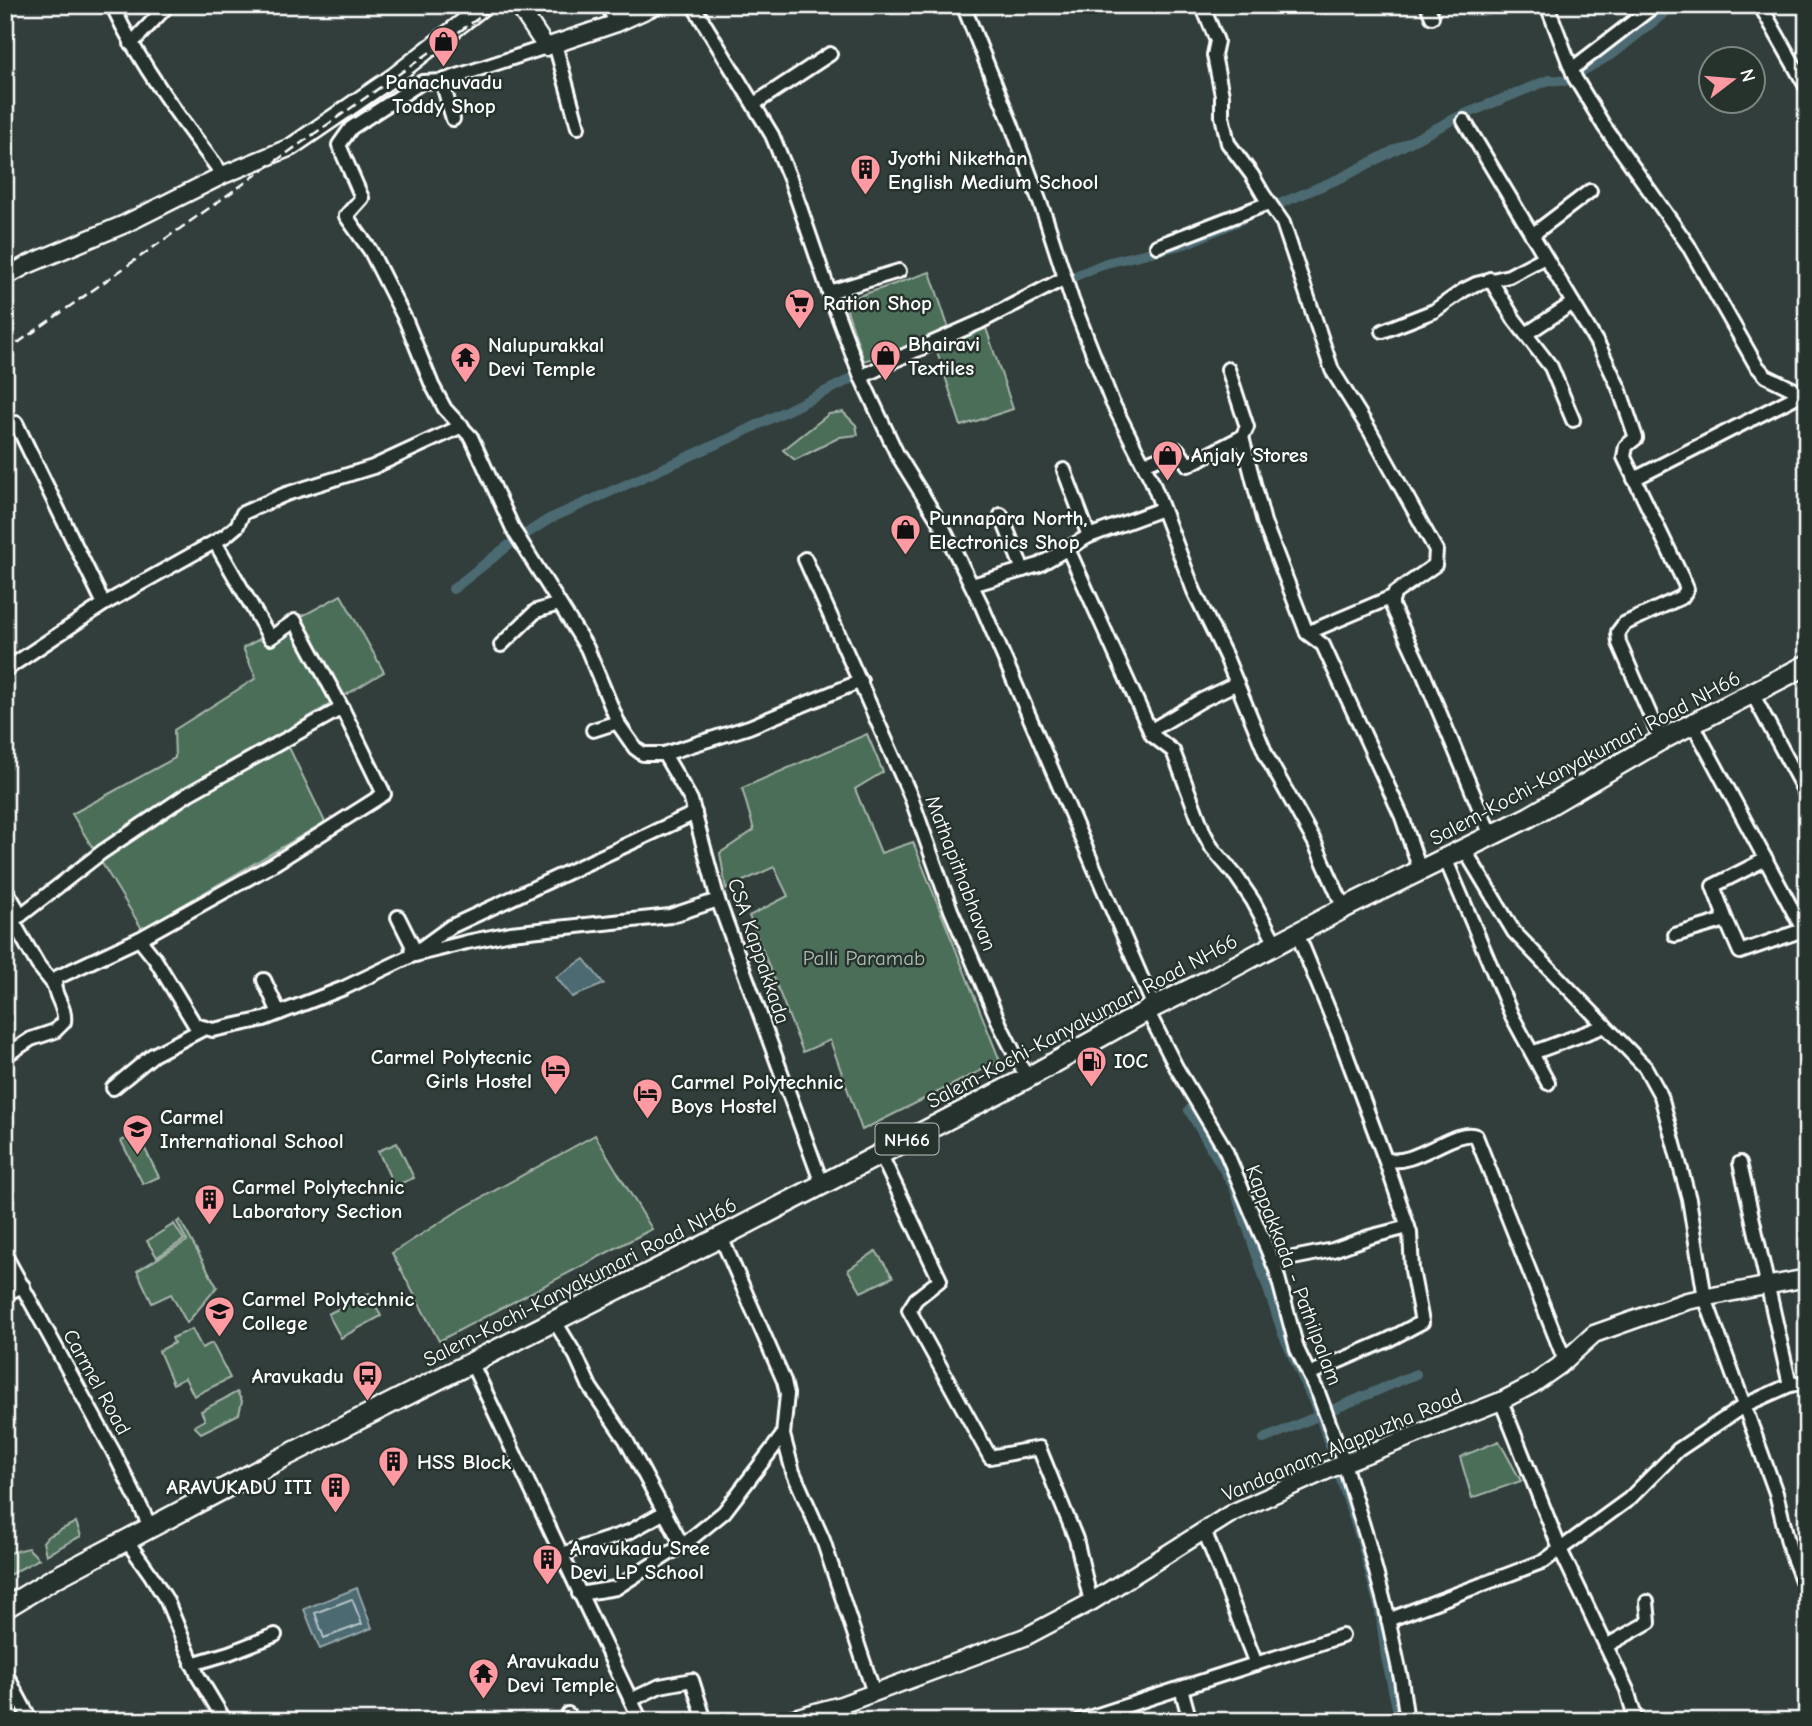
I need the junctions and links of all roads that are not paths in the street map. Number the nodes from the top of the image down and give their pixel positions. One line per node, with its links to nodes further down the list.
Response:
1 (112, 5): 14 (street)
2 (168, 5): 14 (street)
3 (485, 5): 24 (main road)
4 (518, 5): 15 (main road)
5 (607, 5): 13 (street)
6 (657, 5): 13 (main road)
7 (693, 5): 20 (street, Kappakkada - Pathilpalam)
8 (964, 5): 33 (street)
9 (1202, 5): 26 (street)
10 (1547, 5): 17 (street)
11 (1655, 5): 17 (street)
12 (1760, 5): 19 (street)
13 (617, 23): 15 (main road)
14 (131, 44): 24 (street)
15 (551, 45): 18 (street); 23 (street)
16 (830, 54): 20 (street)
17 (1574, 64): 40 (street)
18 (442, 81): 21 (street); 43 (street)
19 (1807, 88)
20 (754, 104): 34 (street, Kappakkada - Pathilpalam)
21 (453, 119)
22 (1466, 124): 27 (street)
23 (578, 127)
24 (223, 175): 31 (main road)
25 (1590, 191): 27 (street)
26 (1273, 208): 28 (street); 56 (street)
27 (1532, 235): 29 (street)
28 (1157, 246)
29 (1545, 257): 32 (street); 35 (street)
30 (899, 271): 34 (street)
31 (5, 277)
32 (1490, 279): 36 (street); 37 (street)
33 (1065, 281): 39 (street); 45 (street)
34 (829, 292): 39 (street, Kappakkada - Pathilpalam)
35 (1573, 303): 37 (street); 47 (street)
36 (1383, 331)
37 (1526, 334): 41 (street)
38 (1228, 369): 44 (street)
39 (860, 374): 55 (street, Kappakkada - Pathilpalam)
40 (1805, 395): 47 (street)
41 (1573, 420)
42 (16, 423): 57 (street)
43 (462, 426): 51 (street); 58 (street)
44 (1241, 437): 45 (street); 59 (street)
45 (1144, 464): 48 (street)
46 (1064, 470): 50 (street)
47 (1634, 479): 71 (street)
48 (1162, 509): 50 (street); 64 (street)
49 (1001, 515): 54 (street)
50 (1089, 536): 52 (street)
51 (215, 542): 57 (street); 66 (street)
52 (1068, 549): 54 (street); 70 (street)
53 (805, 559): 63 (street, Mathapithabhavan)
54 (1023, 570): 55 (street)
55 (972, 585): 94 (street, Kappakkada - Pathilpalam)
56 (1392, 597): 59 (street); 75 (street)
57 (104, 604): 62 (street)
58 (559, 604): 60 (street); 67 (street)
59 (1307, 633): 79 (street)
60 (501, 645)
61 (1807, 665): 65 (highway, Salem-Kochi-Kanyakumari Road NH66 / NH66)
62 (5, 670)
63 (860, 681): 72 (street); 100 (street, Mathapithabhavan)
64 (1237, 683): 70 (street); 82 (street)
65 (1753, 695): 68 (highway, Salem-Kochi-Kanyakumari Road NH66 / NH66); 73 (street)
66 (342, 708): 84 (street); 89 (street)
67 (618, 722): 69 (street); 72 (street)
68 (1693, 724): 71 (highway, Salem-Kochi-Kanyakumari Road NH66 / NH66); 78 (street)
69 (593, 730)
70 (1150, 731): 90 (street)
71 (1661, 740): 75 (highway, Salem-Kochi-Kanyakumari Road NH66 / NH66)
72 (664, 754): 74 (street, CSA Kappakkada)
73 (1807, 796)
74 (695, 813): 81 (street, CSA Kappakkada); 91 (street)
75 (1490, 836): 76 (highway, Salem-Kochi-Kanyakumari Road NH66 / NH66)
76 (1464, 849): 77 (highway, Salem-Kochi-Kanyakumari Road NH66 / NH66); 96 (street)
77 (1445, 858): 79 (highway, Salem-Kochi-Kanyakumari Road NH66 / NH66); 98 (street)
78 (1766, 859): 85 (street); 87 (street)
79 (1420, 870): 82 (highway, Salem-Kochi-Kanyakumari Road NH66 / NH66)
80 (5, 888): 84 (street)
81 (718, 900): 91 (street); 106 (street, CSA Kappakkada)
82 (1344, 908): 86 (highway, Salem-Kochi-Kanyakumari Road NH66 / NH66)
83 (398, 917): 91 (street)
84 (13, 920): 93 (street)
85 (1726, 920): 87 (street); 88 (street)
86 (1297, 933): 90 (highway, Salem-Kochi-Kanyakumari Road NH66 / NH66); 104 (street)
87 (1805, 933)
88 (1675, 935)
89 (139, 939): 93 (street); 97 (street)
90 (1276, 944): 94 (highway, Salem-Kochi-Kanyakumari Road NH66 / NH66)
91 (411, 956): 95 (street)
92 (264, 980): 95 (street)
93 (54, 985): 99 (street)
94 (1150, 1008): 100 (highway, Salem-Kochi-Kanyakumari Road NH66 / NH66); 110 (street, Kappakkada - Pathilpalam)
95 (279, 1013): 97 (street)
96 (1605, 1026): 98 (street); 115 (street)
97 (203, 1029): 102 (street)
98 (1532, 1052): 101 (street)
99 (5, 1056)
100 (1027, 1078): 103 (highway, Salem-Kochi-Kanyakumari Road NH66 / NH66)
101 (1548, 1083)
102 (113, 1088)
103 (880, 1153): 106 (highway, Salem-Kochi-Kanyakumari Road NH66 / NH66); 135 (street)
104 (1385, 1159): 107 (street); 117 (street)
105 (1740, 1163): 113 (street)
106 (822, 1184): 108 (highway, Salem-Kochi-Kanyakumari Road NH66 / NH66)
107 (1408, 1227): 110 (street); 119 (street)
108 (721, 1237): 116 (highway, Salem-Kochi-Kanyakumari Road NH66 / NH66); 124 (street)
109 (5, 1255): 112 (street, Carmel Road)
110 (1273, 1262): 119 (street, Kappakkada - Pathilpalam)
111 (1807, 1278): 113 (main road, Vandaanam-Alappuzha Road)
112 (23, 1286): 114 (street); 127 (street, Carmel Road)
113 (1767, 1287): 115 (main road, Vandaanam-Alappuzha Road); 121 (street)
114 (5, 1294)
115 (1705, 1298): 117 (main road, Vandaanam-Alappuzha Road); 123 (street)
116 (554, 1320): 118 (highway, Salem-Kochi-Kanyakumari Road NH66 / NH66); 126 (street)
117 (1564, 1361): 122 (main road, Vandaanam-Alappuzha Road)
118 (471, 1362): 127 (highway, Salem-Kochi-Kanyakumari Road NH66 / NH66); 132 (street)
119 (1309, 1374): 125 (street, Kappakkada - Pathilpalam)
120 (1807, 1382): 121 (street)
121 (1790, 1385): 123 (street)
122 (1501, 1401): 125 (main road, Vandaanam-Alappuzha Road); 131 (street)
123 (1745, 1405): 131 (street); 133 (street)
124 (783, 1435): 130 (street); 146 (street)
125 (1339, 1465): 128 (main road, Vandaanam-Alappuzha Road); 138 (street, Kappakkada - Pathilpalam)
126 (663, 1513): 130 (street); 132 (street)
127 (151, 1528): 129 (highway, Salem-Kochi-Kanyakumari Road NH66 / NH66)
128 (1204, 1530): 135 (main road, Vandaanam-Alappuzha Road); 143 (street)
129 (127, 1541): 137 (highway, Salem-Kochi-Kanyakumari Road NH66 / NH66); 142 (street)
130 (682, 1545): 134 (street)
131 (1560, 1549): 138 (street); 141 (street)
132 (562, 1554): 134 (street)
133 (1807, 1593)
134 (579, 1594): 147 (street)
135 (1091, 1602): 146 (main road, Vandaanam-Alappuzha Road)
136 (1647, 1602): 141 (street)
137 (5, 1608)
138 (1388, 1620): 155 (street, Kappakkada - Pathilpalam)
139 (275, 1635): 142 (street)
140 (1342, 1636): 143 (street)
141 (1606, 1646): 156 (street)
142 (192, 1664): 149 (street)
143 (1256, 1664): 145 (street)
144 (5, 1672): 148 (street)
145 (1181, 1688): 153 (street); 154 (street)
146 (874, 1693): 152 (main road, Vandaanam-Alappuzha Road)
147 (631, 1700): 150 (street); 151 (street)
148 (31, 1721)
149 (225, 1721)
150 (641, 1721)
151 (705, 1721)
152 (783, 1721)
153 (1079, 1721)
154 (1191, 1721)
155 (1407, 1721)
156 (1636, 1721)

